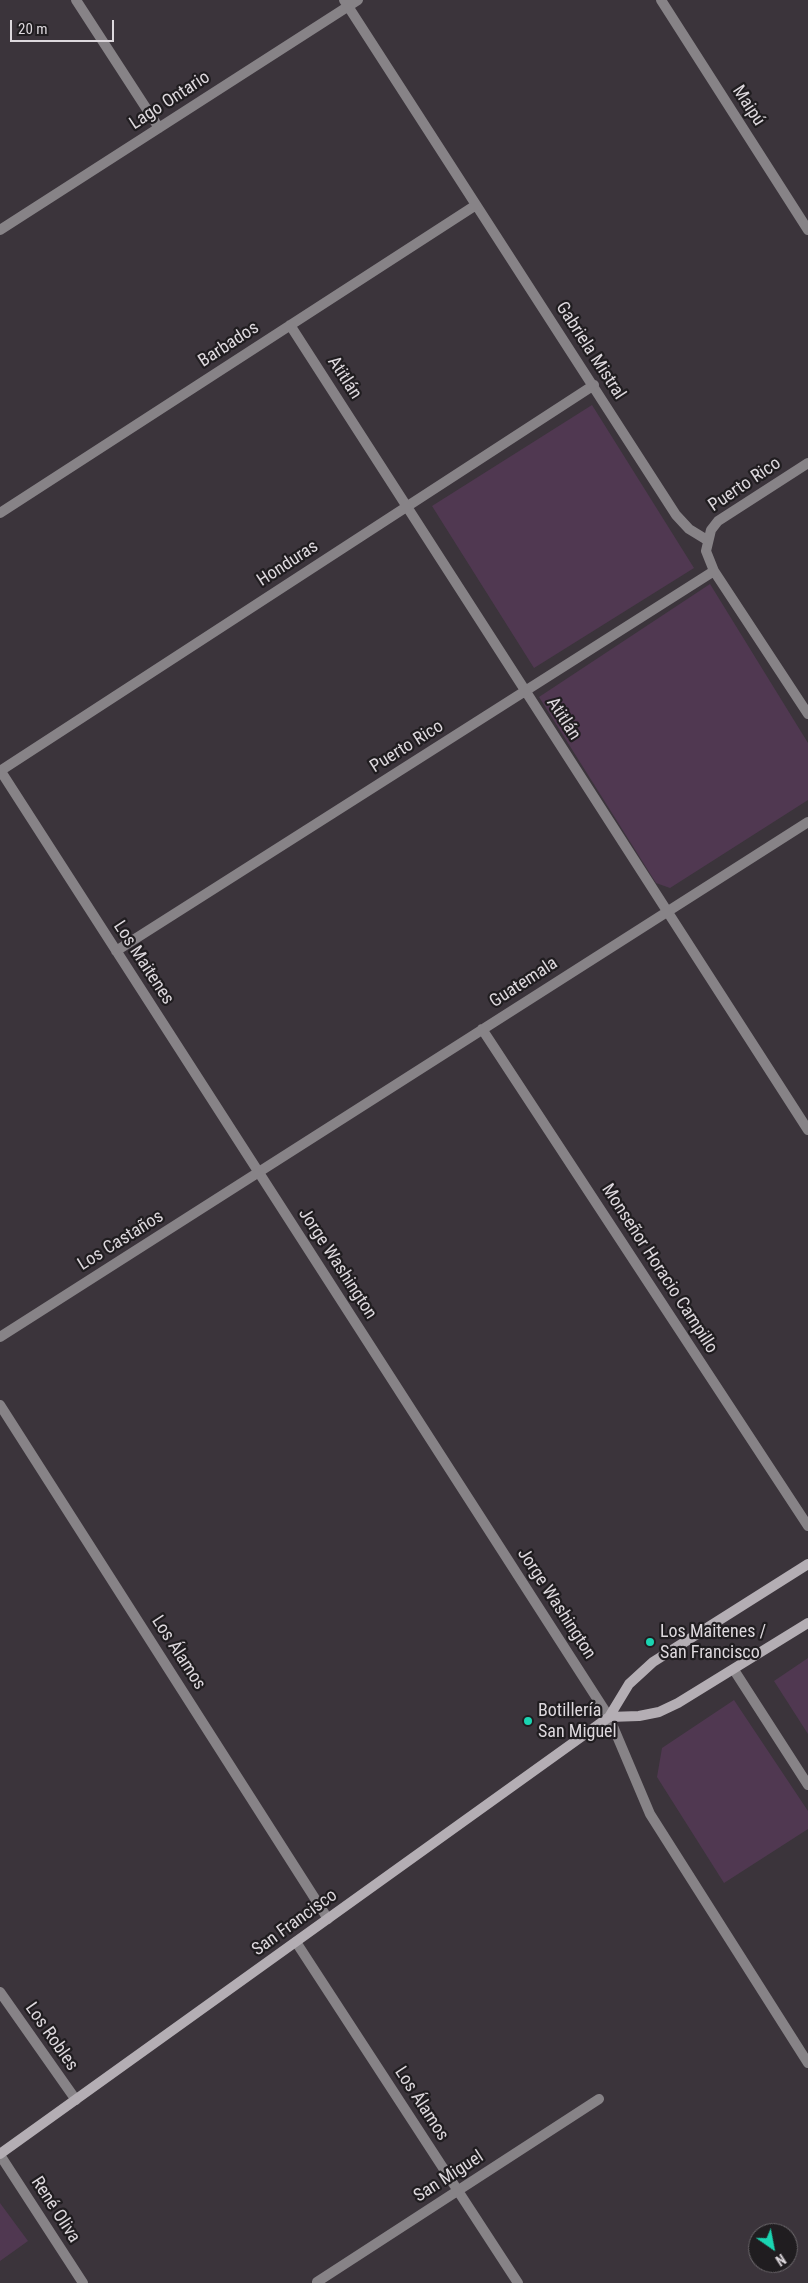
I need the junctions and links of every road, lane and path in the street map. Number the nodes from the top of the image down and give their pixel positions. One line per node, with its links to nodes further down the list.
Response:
1 (76, 0): 5 (street)
2 (358, 0): 4 (street, Lago Ontario)
3 (661, 0): 8 (street, Maipú)
4 (346, 3): 5 (street, Lago Ontario); 6 (street, Gabriela Mistral)
5 (159, 128): 7 (street, Lago Ontario)
6 (476, 205): 9 (street, Barbados); 10 (street, Gabriela Mistral)
7 (0, 230)
8 (808, 230)
9 (290, 326): 12 (street, Atitlán); 13 (street, Barbados)
10 (594, 385): 12 (street, Honduras); 14 (street, Gabriela Mistral)
11 (808, 463): 14 (street, Puerto Rico)
12 (407, 507): 16 (street, Atitlán); 18 (street, Honduras)
13 (0, 513)
14 (707, 540): 15 (street)
15 (714, 571): 16 (street, Puerto Rico); 17 (street)
16 (525, 691): 20 (street, Atitlán); 21 (street, Puerto Rico)
17 (808, 714)
18 (0, 770): 21 (street, Los Maitenes)
19 (808, 822): 20 (street, Guatemala)
20 (667, 911): 22 (street, Guatemala); 23 (street, Atitlán)
21 (116, 951): 24 (street, Los Maitenes)
22 (482, 1029): 24 (street, Guatemala); 27 (street, Monseñor Horacio Campillo)
23 (808, 1130)
24 (259, 1173): 25 (street, Los Castaños); 31 (street, Jorge Washington)
25 (0, 1337)
26 (0, 1405): 33 (street, Los Álamos)
27 (808, 1526)
28 (808, 1564): 31 (main road, San Francisco)
29 (808, 1622): 30 (main road)
30 (734, 1670): 31 (main road); 32 (street)
31 (609, 1718): 33 (main road, San Francisco); 36 (street, Jorge Washington)
32 (808, 1785)
33 (328, 1919): 34 (main road, San Francisco)
34 (296, 1942): 38 (main road, San Francisco); 40 (street, Los Álamos)
35 (0, 1992): 38 (street, Los Robles)
36 (808, 2063)
37 (599, 2099): 40 (street, San Miguel)
38 (76, 2100): 39 (main road, San Francisco)
39 (0, 2155): 42 (street, René Oliva)
40 (458, 2190): 41 (street, San Miguel); 43 (street, Los Álamos)
41 (317, 2282)
42 (83, 2283)
43 (518, 2283)

